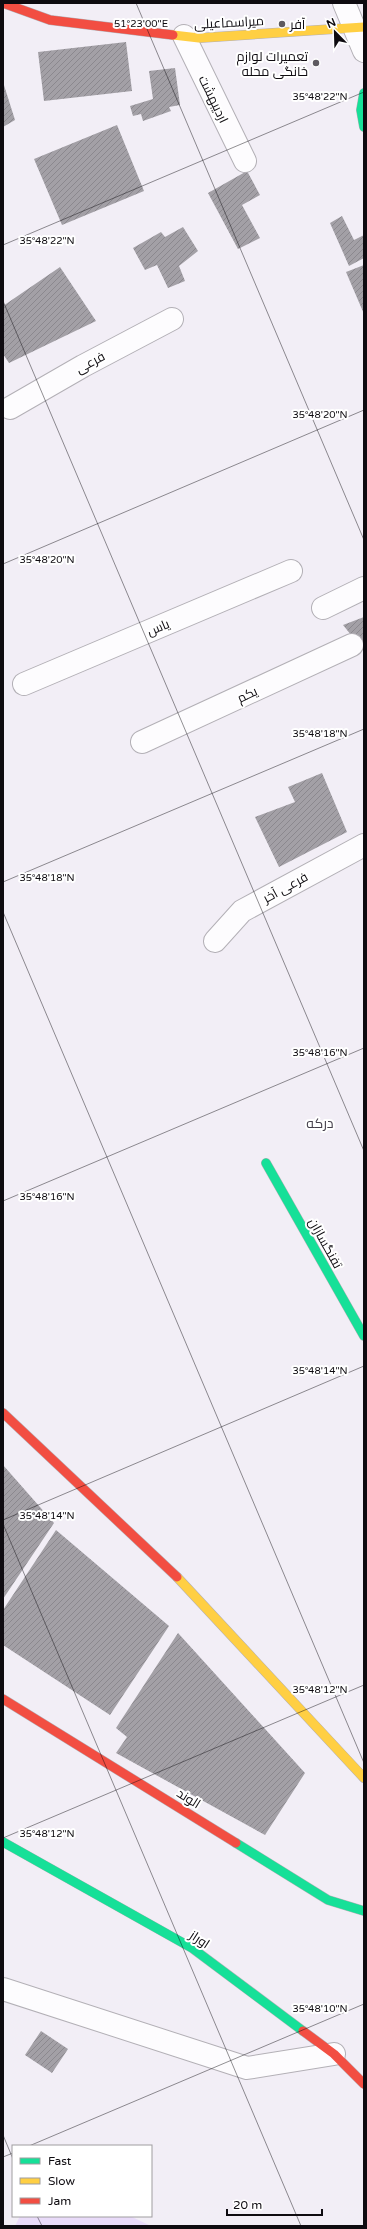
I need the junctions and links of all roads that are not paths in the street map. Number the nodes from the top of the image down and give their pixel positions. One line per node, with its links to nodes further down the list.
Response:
1 (344, 3): 3 (street)
2 (3, 4): 4 (street, میراسماعیلی)
3 (359, 27): 4 (street, میراسماعیلی); 5 (street)
4 (184, 36): 8 (street, اردیبهشت)
5 (364, 50)
6 (364, 93): 7 (street)
7 (364, 127)
8 (245, 161)
9 (172, 319): 10 (street, فرعی)
10 (10, 408)
11 (292, 570): 15 (street, یاس)
12 (364, 588): 13 (street)
13 (323, 608)
14 (352, 645): 16 (street, یکم)
15 (24, 684)
16 (142, 742)
17 (364, 845): 18 (street, فرعی آخر)
18 (215, 941)
19 (266, 1163): 20 (street, تفنگسازان)
20 (364, 1336)
21 (3, 1413): 23 (street)
22 (3, 1699): 25 (street, الوند)
23 (364, 1778)
24 (3, 1842): 27 (street, اوراز)
25 (364, 1911)
26 (3, 1989): 27 (street)
27 (334, 2054): 28 (street, اوراز)
28 (364, 2084)

